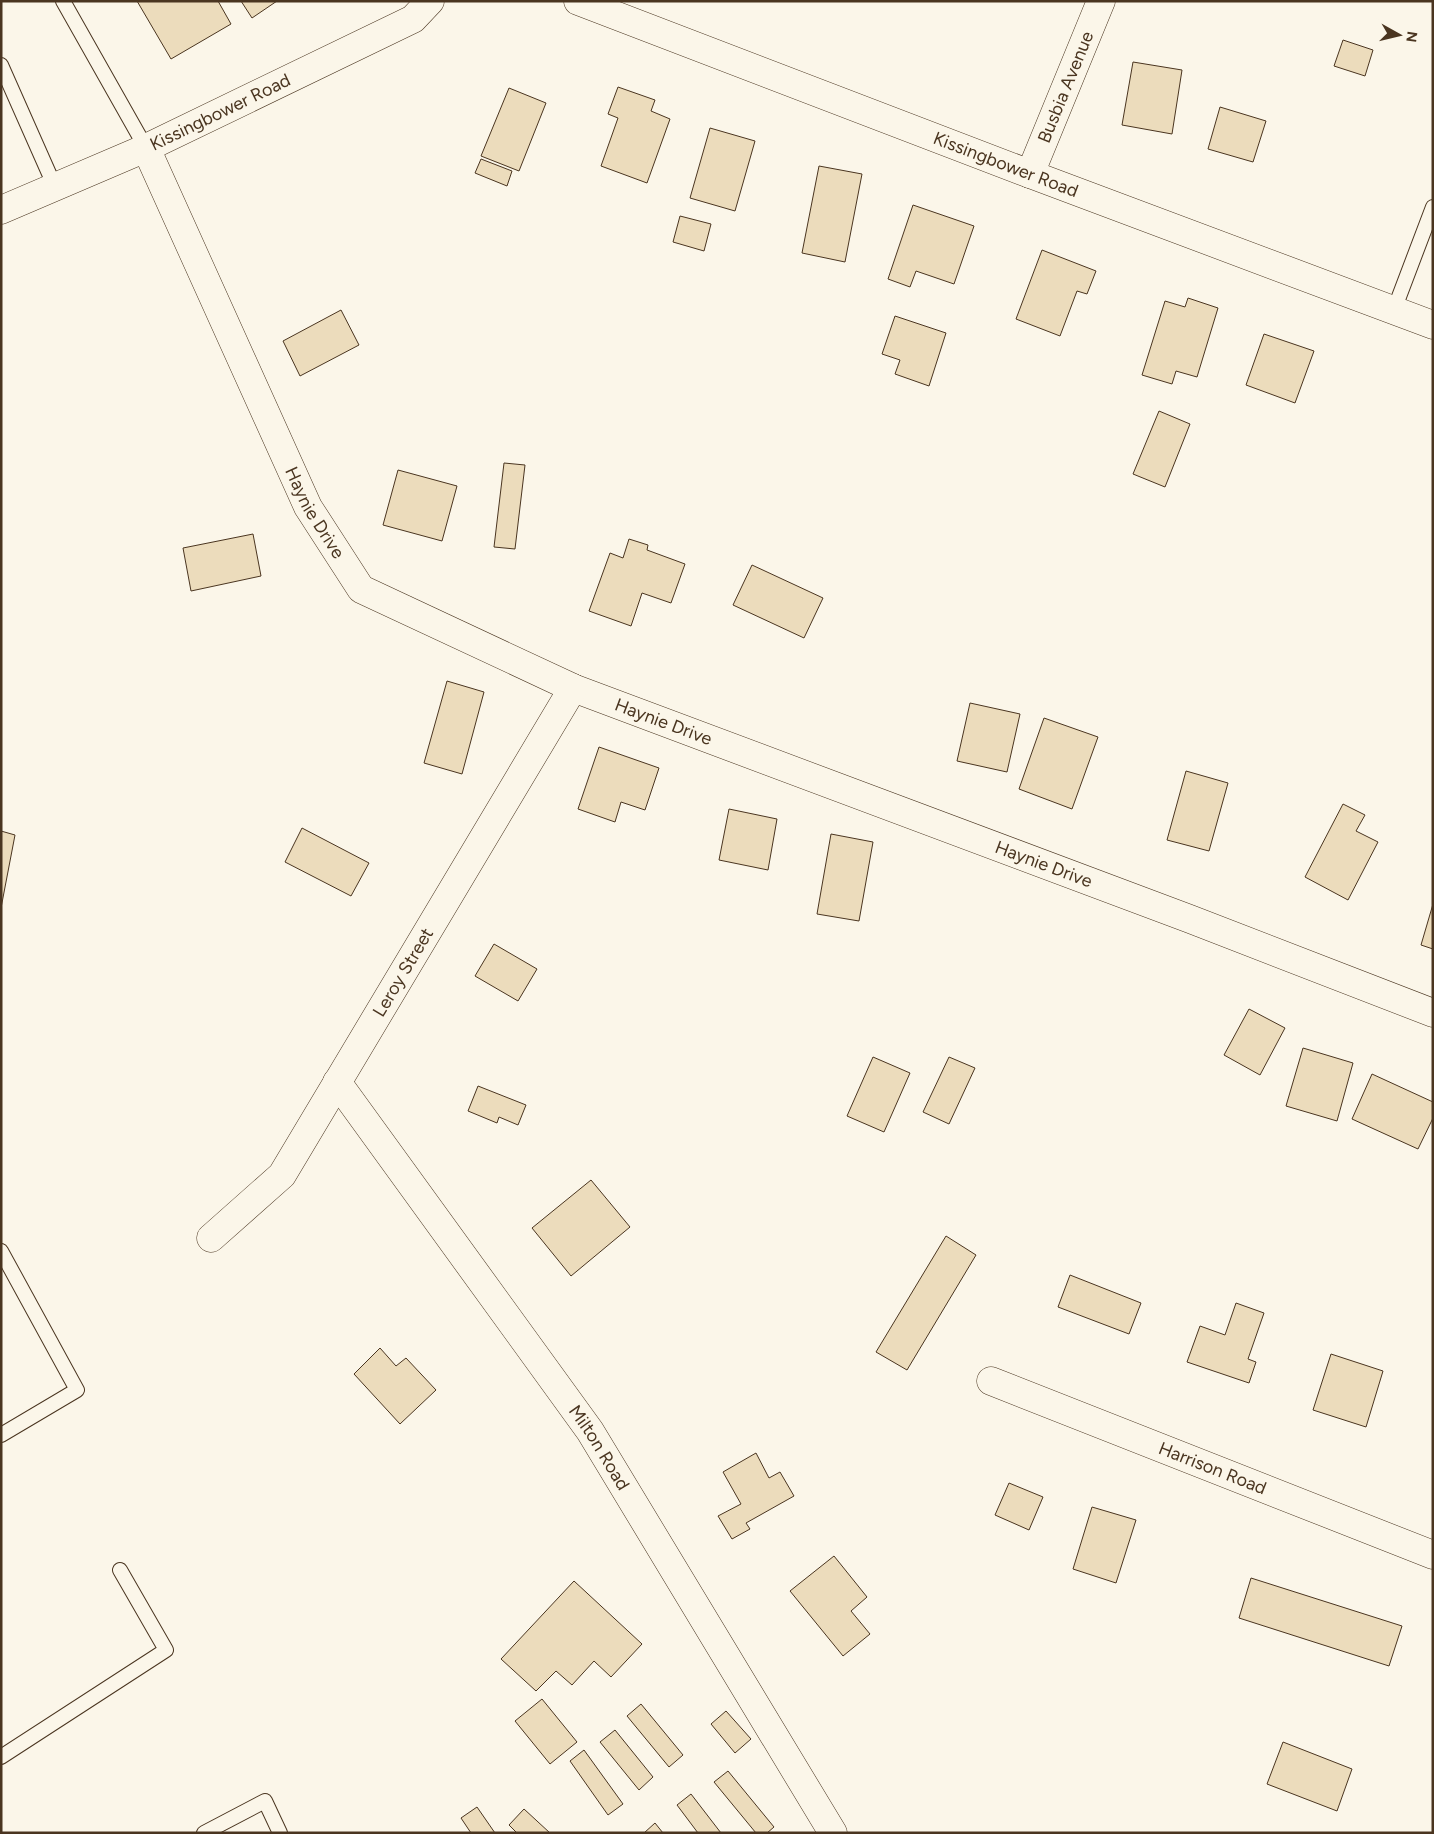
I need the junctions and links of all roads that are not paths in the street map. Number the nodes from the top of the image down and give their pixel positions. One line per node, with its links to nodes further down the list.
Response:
1 (63, 1): 6 (lane)
2 (430, 1): 6 (street, Kissingbower Road)
3 (578, 1): 7 (street, Kissingbower Road)
4 (1101, 1): 7 (street, Busbia Avenue)
5 (1, 64): 8 (lane)
6 (146, 148): 8 (street, Kissingbower Road); 13 (street, Haynie Drive)
7 (1030, 174): 11 (street, Kissingbower Road)
8 (55, 187): 10 (street, Kissingbower Road)
9 (1433, 207): 11 (lane)
10 (1, 210)
11 (1394, 310): 12 (street, Kissingbower Road)
12 (1433, 325)
13 (573, 688): 14 (street, Haynie Drive); 15 (street, Leroy Street)
14 (1433, 1014)
15 (337, 1082): 16 (street, Leroy Street); 25 (street, Milton Road)
16 (210, 1238)
17 (1, 1251): 19 (lane)
18 (991, 1381): 20 (street, Harrison Road)
19 (1, 1435)
20 (1433, 1555)
21 (120, 1570): 22 (lane)
22 (1, 1757)
23 (204, 1833): 24 (lane)
24 (280, 1833)
25 (833, 1833)

